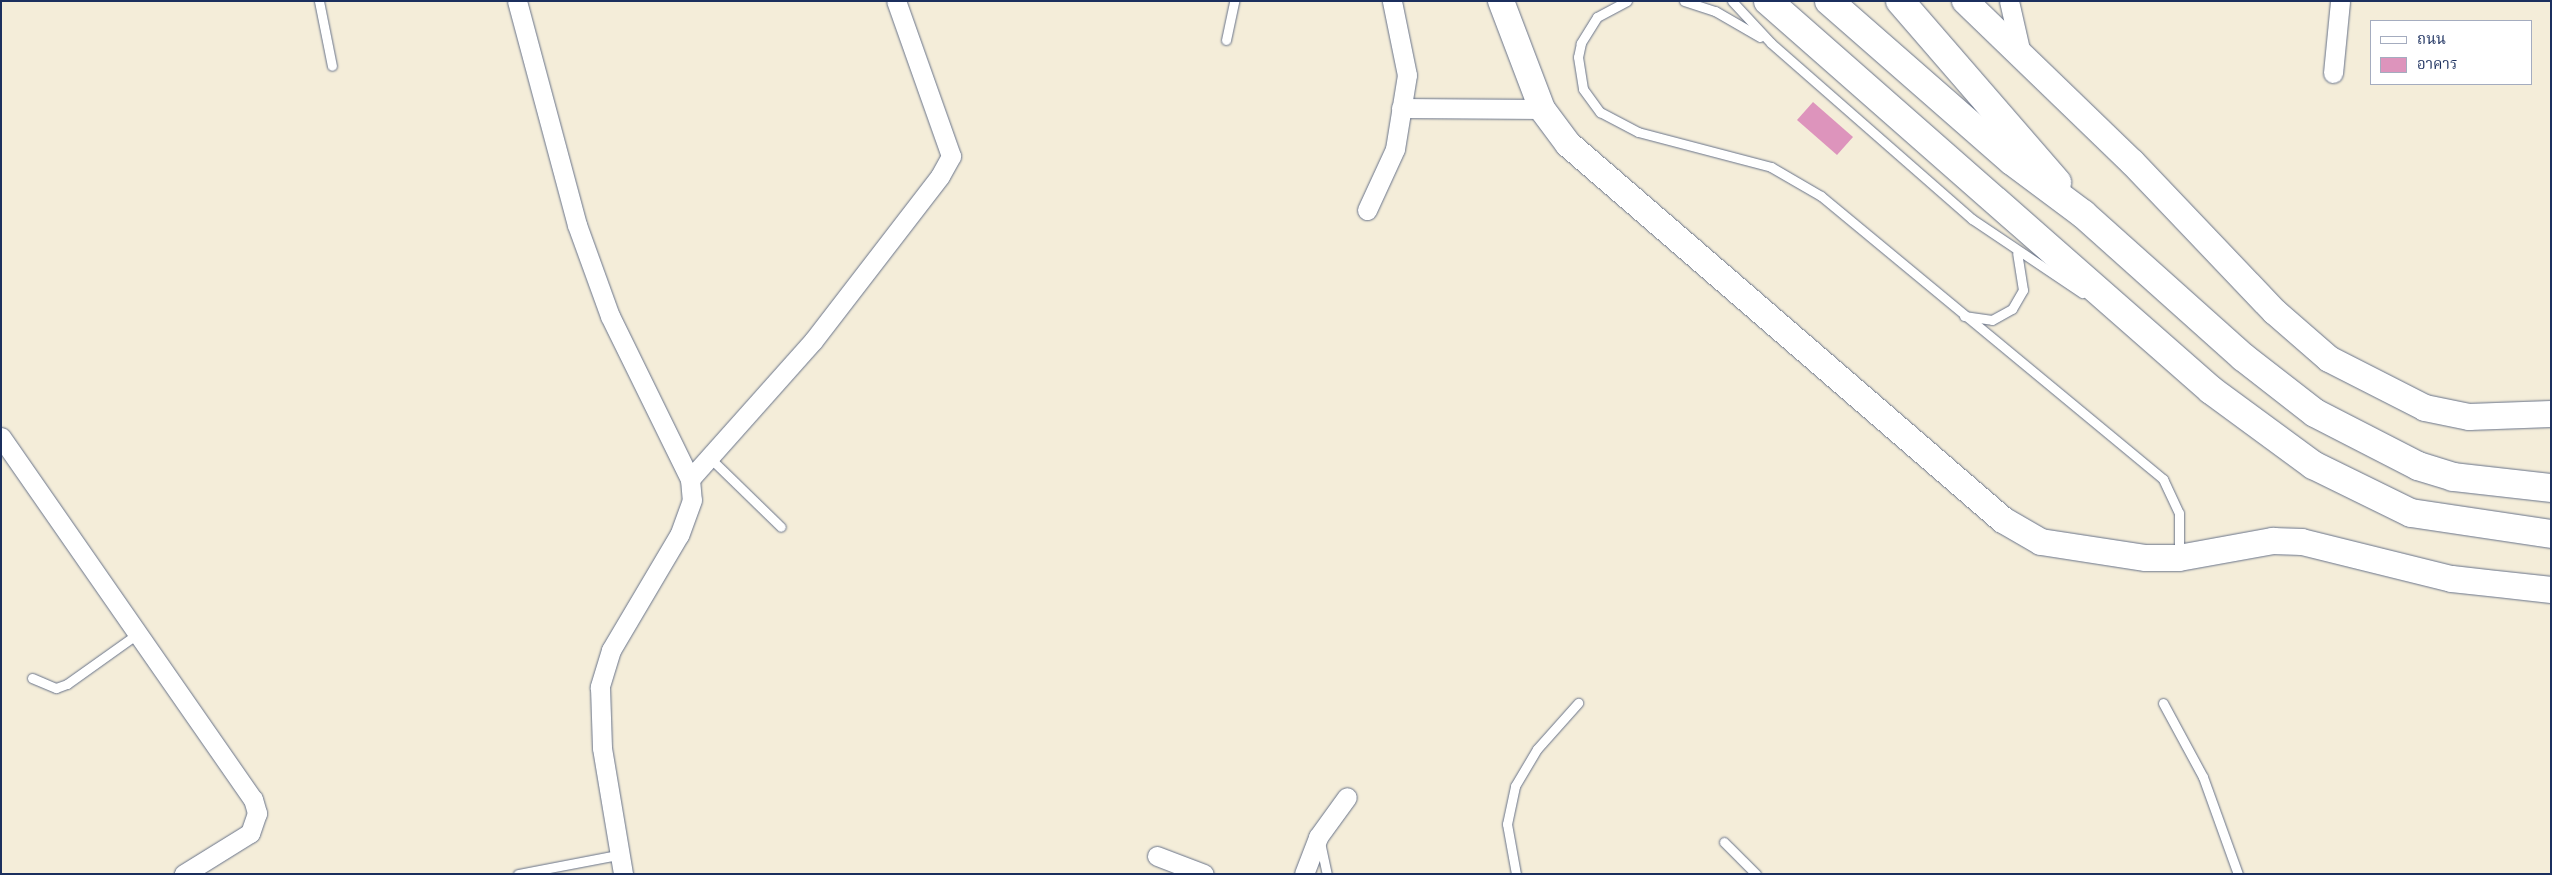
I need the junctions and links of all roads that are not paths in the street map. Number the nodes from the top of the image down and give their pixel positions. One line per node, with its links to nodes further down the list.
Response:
1 (319, 1): 19 (lane)
2 (517, 1): 32 (street)
3 (896, 1): 30 (street)
4 (1234, 1): 16 (lane)
5 (1392, 1): 21 (street)
6 (1501, 1): 22 (main road)
7 (1628, 1): 26 (lane)
8 (1684, 1): 17 (lane)
9 (1732, 1): 17 (lane)
10 (1768, 1): 27 (highway)
11 (1829, 1): 24 (highway)
12 (1900, 1): 24 (highway)
13 (1965, 1): 18 (main road)
14 (2009, 1): 18 (street)
15 (2340, 1): 20 (street)
16 (1226, 40)
17 (1770, 43): 25 (lane)
18 (2021, 54): 28 (main road)
19 (332, 66)
20 (2333, 73)
21 (1402, 108): 22 (street); 23 (street)
22 (1542, 109): 39 (main road)
23 (1368, 210)
24 (2083, 214): 33 (highway)
25 (2016, 253): 26 (lane); 27 (lane)
26 (1962, 316): 39 (lane)
27 (2138, 326): 37 (highway)
28 (2551, 414)
29 (1, 436): 41 (street)
30 (709, 457): 32 (street); 36 (lane)
31 (2551, 472): 33 (highway)
32 (690, 479): 48 (street)
33 (2490, 483): 34 (highway)
34 (2551, 488)
35 (2551, 521): 37 (highway)
36 (781, 526)
37 (2494, 526): 38 (highway)
38 (2551, 534)
39 (2179, 558): 40 (main road)
40 (2551, 590)
41 (137, 634): 42 (lane); 50 (street)
42 (32, 678)
43 (1578, 703): 56 (lane)
44 (2164, 703): 58 (lane)
45 (1348, 797): 46 (street)
46 (1318, 837): 54 (street); 55 (lane)
47 (1724, 842): 57 (lane)
48 (618, 855): 51 (lane); 52 (street)
49 (1157, 856): 53 (street)
50 (184, 874)
51 (518, 874)
52 (624, 874)
53 (1204, 874)
54 (1304, 874)
55 (1327, 874)
56 (1516, 874)
57 (1756, 874)
58 (2238, 874)

